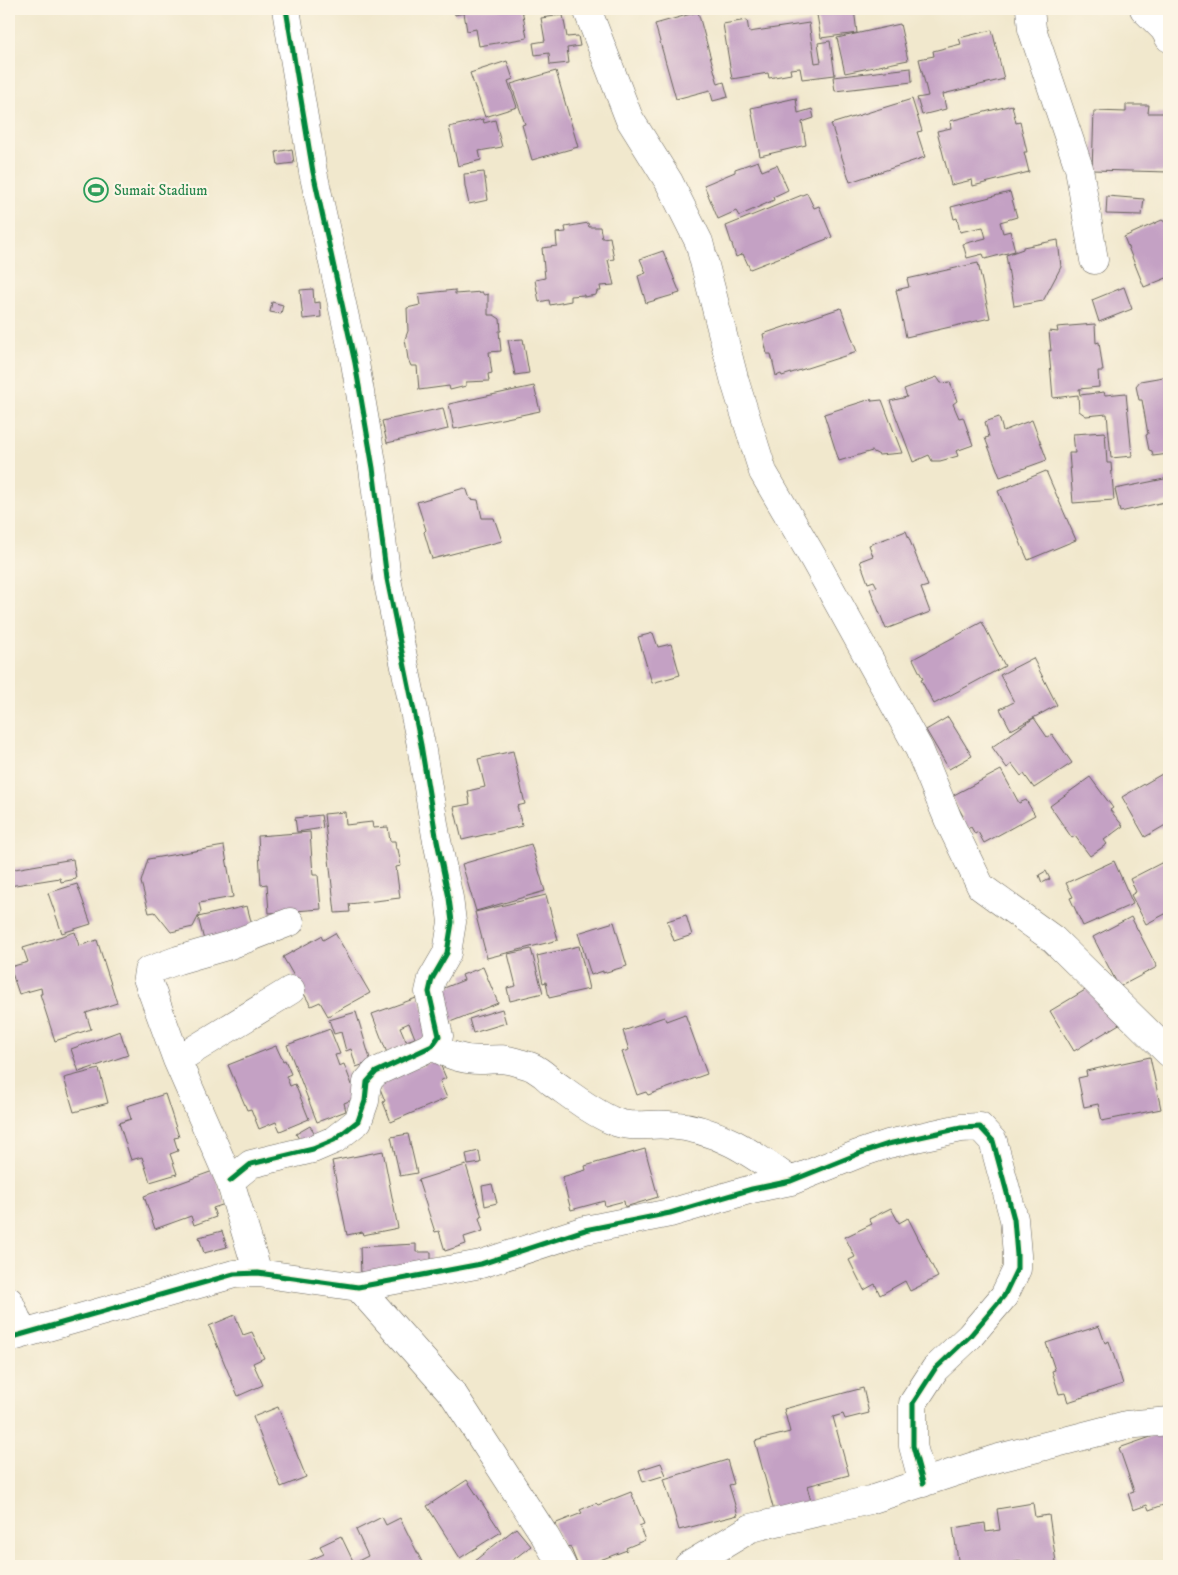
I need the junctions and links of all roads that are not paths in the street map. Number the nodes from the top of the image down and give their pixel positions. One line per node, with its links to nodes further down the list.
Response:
1 (286, 9): 9 (street)
2 (587, 9): 10 (street)
3 (1030, 9): 6 (street)
4 (1144, 9): 5 (street)
5 (1169, 38)
6 (1094, 260)
7 (290, 922): 11 (street)
8 (291, 990): 11 (street)
9 (432, 1046): 12 (street); 13 (street)
10 (1169, 1053)
11 (177, 1060): 12 (street)
12 (230, 1181): 14 (street)
13 (791, 1182): 15 (street); 19 (street)
14 (258, 1273): 15 (street); 17 (street)
15 (358, 1287): 20 (street)
16 (9, 1301): 17 (street)
17 (16, 1336)
18 (1169, 1421): 19 (street)
19 (923, 1483): 21 (street)
20 (562, 1566)
21 (688, 1566)

